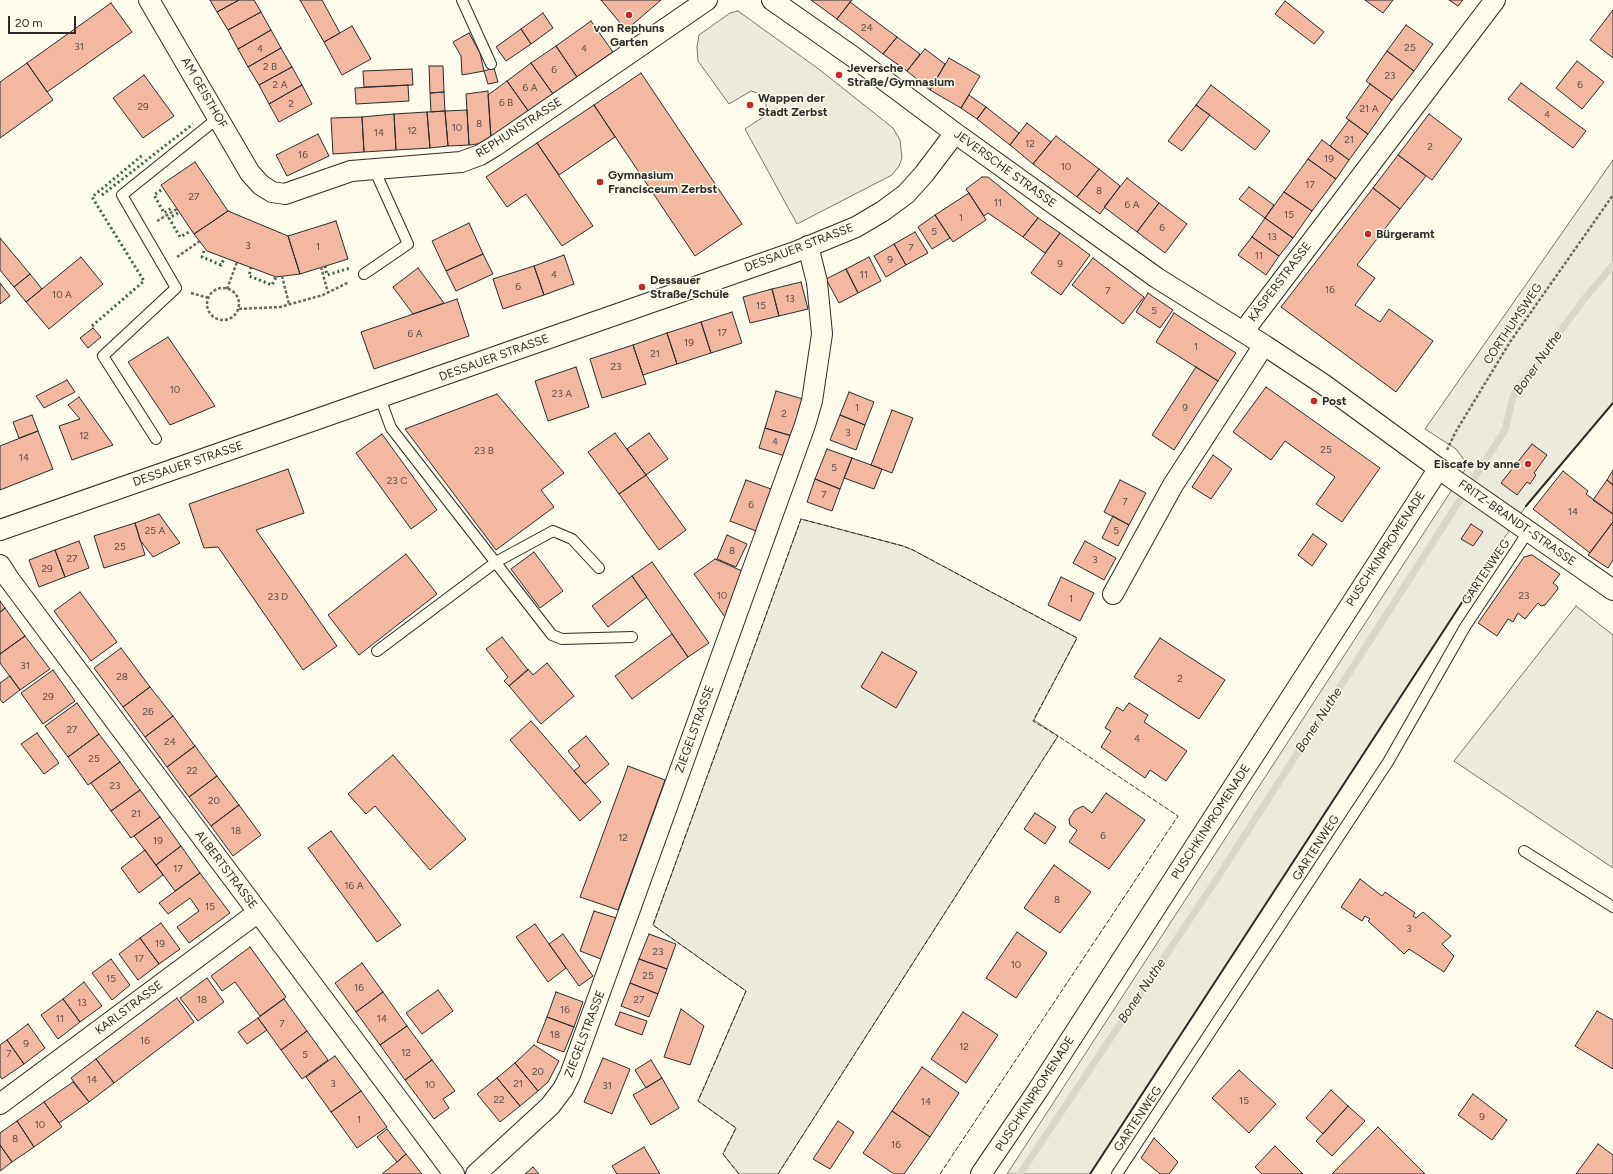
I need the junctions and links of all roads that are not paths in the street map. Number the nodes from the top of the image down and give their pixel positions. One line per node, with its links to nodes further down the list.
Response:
1 (149, 0): 7 (street, AM GEISTHOF)
2 (462, 0): 6 (lane)
3 (707, 0): 9 (street, REPHUNSTRASSE)
4 (772, 0): 8 (street, JEVERSCHE STRASSE)
5 (1495, 0): 13 (street, KÄSPERSTRASSE)
6 (491, 64)
7 (218, 118): 10 (street, AM GEISTHOF); 16 (lane)
8 (955, 133): 11 (street, DESSAUER STRASSE); 13 (street, JEVERSCHE STRASSE)
9 (374, 169): 10 (street, REPHUNSTRASSE); 12 (lane)
10 (260, 185)
11 (808, 246): 15 (street, DESSAUER STRASSE); 32 (street, ZIEGELSTRASSE)
12 (364, 274)
13 (1243, 332): 14 (street, KÄSPERSTRASSE)
14 (1264, 345): 17 (street, FRITZ-BRANDT-STRASSE); 24 (street)
15 (380, 398): 18 (street, DESSAUER STRASSE); 20 (lane)
16 (156, 439)
17 (1444, 472): 19 (street, FRITZ-BRANDT-STRASSE); 33 (street, PUSCHKINPROMENADE)
18 (0, 530)
19 (1528, 532): 23 (street, FRITZ-BRANDT-STRASSE); 34 (lane, GARTENWEG)
20 (496, 562): 22 (lane); 25 (lane); 26 (lane)
21 (0, 565): 29 (street, ALBERTSTRASSE)
22 (599, 568)
23 (1613, 590)
24 (1113, 594)
25 (632, 637)
26 (377, 651)
27 (1524, 851): 28 (lane)
28 (1613, 907)
29 (257, 913): 30 (street, KARLSTRASSE); 31 (street, ALBERTSTRASSE)
30 (0, 1104)
31 (454, 1174)
32 (476, 1174)
33 (981, 1174)
34 (1117, 1174)

